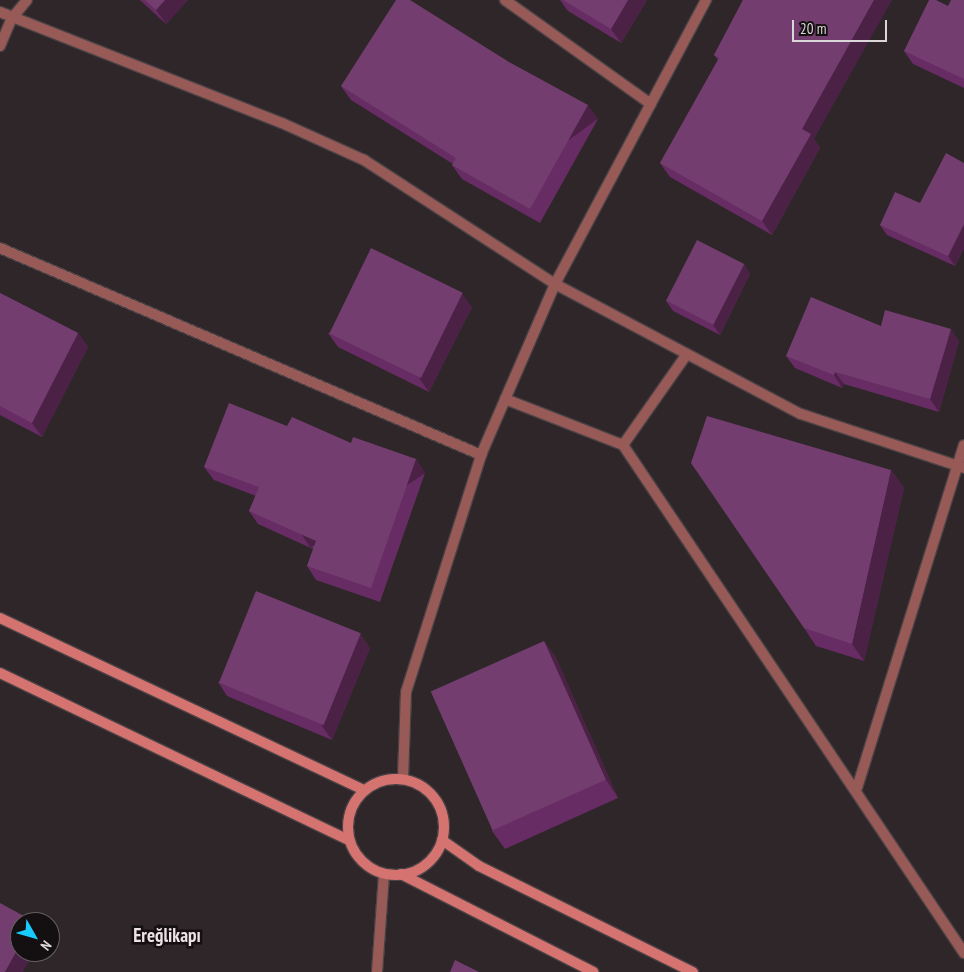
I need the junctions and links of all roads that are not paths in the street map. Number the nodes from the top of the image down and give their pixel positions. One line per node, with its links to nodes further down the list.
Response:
1 (27, 0): 5 (street)
2 (505, 0): 7 (street)
3 (706, 0): 7 (street)
4 (0, 12): 5 (street)
5 (12, 18): 6 (street); 9 (street)
6 (0, 46)
7 (651, 104): 9 (street)
8 (0, 248): 14 (street)
9 (555, 284): 10 (street); 11 (street)
10 (687, 354): 12 (street); 15 (street)
11 (505, 399): 12 (street); 14 (street)
12 (623, 445): 19 (street)
13 (964, 445): 15 (street)
14 (481, 455): 18 (street)
15 (960, 467): 19 (street)
16 (0, 618): 20 (main road)
17 (0, 673): 21 (main road)
18 (403, 778): 20 (main road); 22 (main road)
19 (857, 788): 25 (street)
20 (364, 790): 21 (main road)
21 (349, 840): 23 (main road)
22 (442, 840): 24 (main road); 28 (main road)
23 (384, 874): 24 (main road); 26 (street)
24 (400, 874): 27 (main road)
25 (964, 953)
26 (377, 972)
27 (594, 972)
28 (694, 972)

